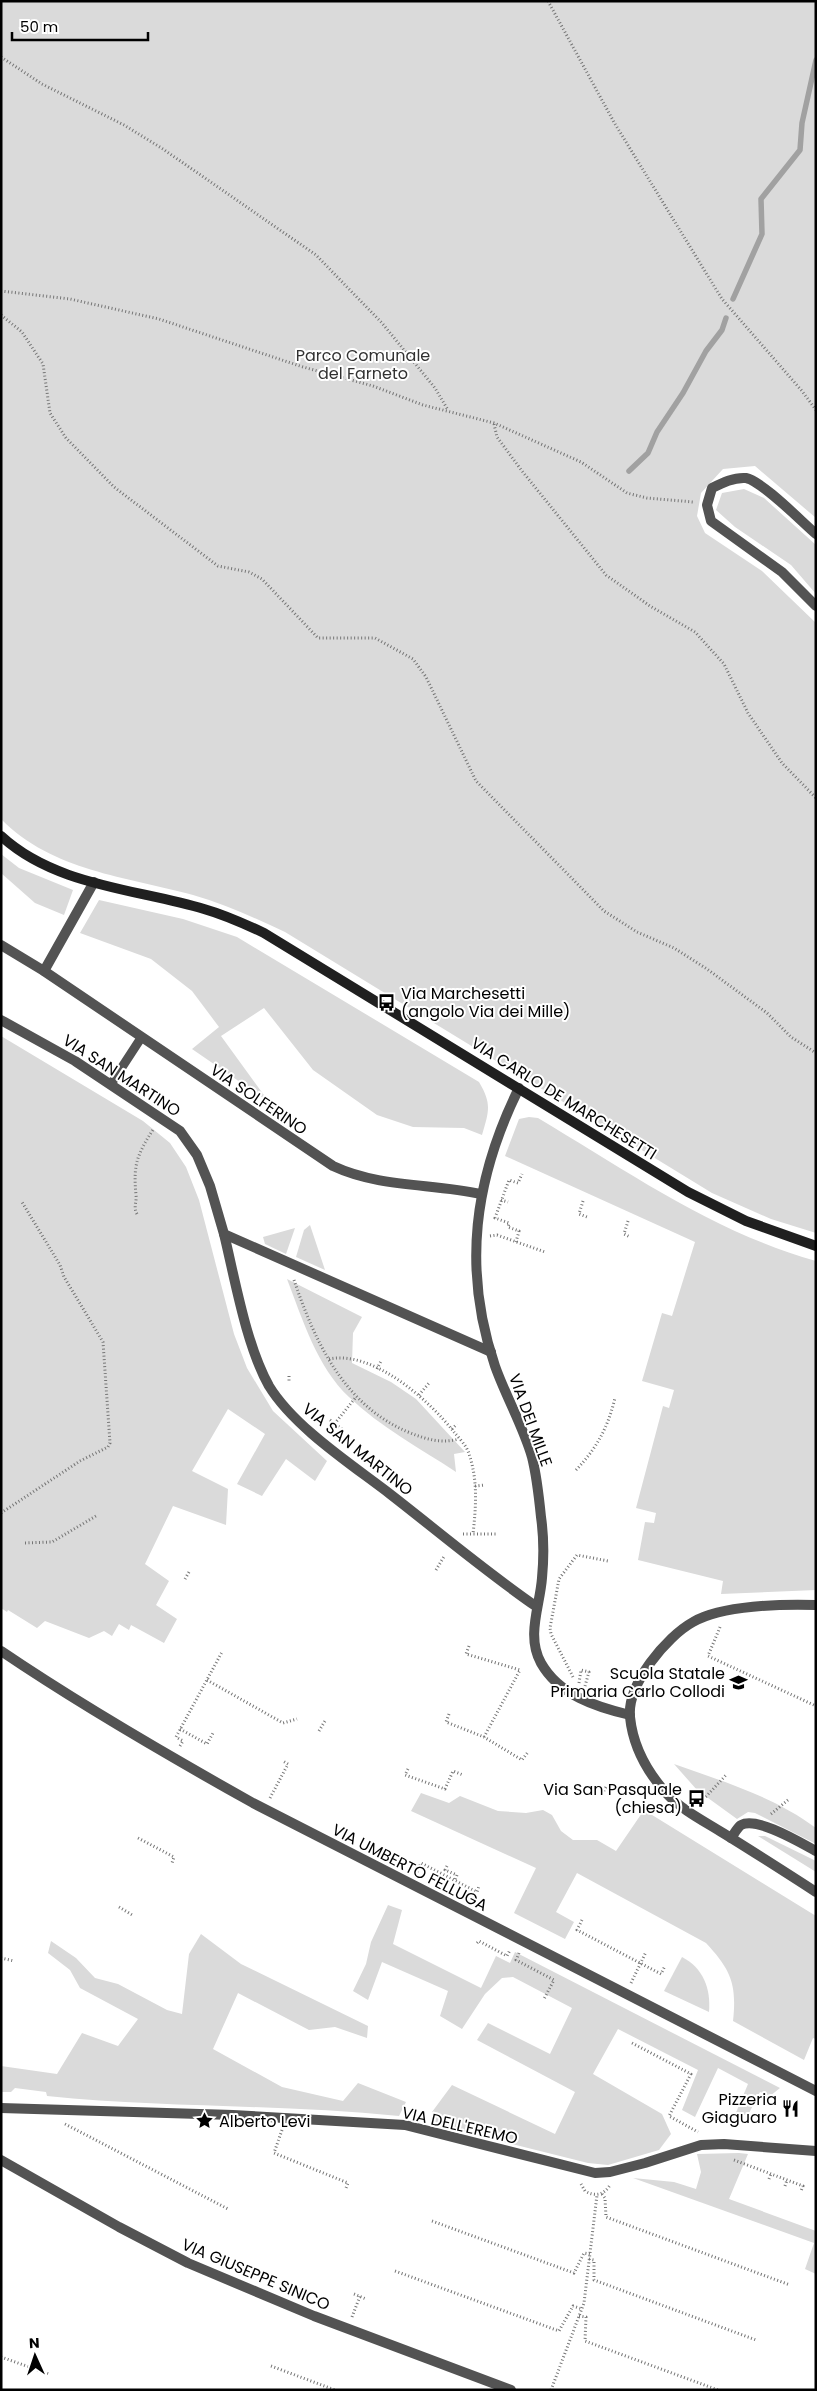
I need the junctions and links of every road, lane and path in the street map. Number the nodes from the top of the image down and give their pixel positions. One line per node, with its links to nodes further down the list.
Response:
1 (548, 1): 6 (path)
2 (1, 57): 5 (path)
3 (1, 291): 5 (path)
4 (1, 315): 18 (path)
5 (448, 410): 7 (path)
6 (816, 410)
7 (494, 423): 8 (path); 11 (path)
8 (707, 505): 9 (street); 10 (street)
9 (816, 534)
10 (816, 606)
11 (816, 798)
12 (1, 836): 13 (main road, VIA CARLO DE MARCHESETTI)
13 (94, 882): 15 (street); 20 (main road, VIA CARLO DE MARCHESETTI)
14 (1, 945): 15 (street, VIA SOLFERINO)
15 (44, 971): 17 (street, VIA SOLFERINO)
16 (1, 1020): 19 (street, VIA SAN MARTINO)
17 (141, 1038): 19 (lane); 23 (street, VIA SOLFERINO)
18 (816, 1053)
19 (111, 1084): 31 (street, VIA SAN MARTINO)
20 (519, 1088): 23 (street, VIA DEI MILLE); 35 (main road, VIA CARLO DE MARCHESETTI)
21 (155, 1126): 28 (path)
22 (522, 1174): 24 (path)
23 (481, 1194): 38 (street, VIA DEI MILLE)
24 (502, 1200): 27 (path); 34 (path)
25 (583, 1201): 29 (path)
26 (22, 1202): 58 (path)
27 (508, 1202)
28 (137, 1214)
29 (588, 1217)
30 (628, 1222): 33 (path)
31 (224, 1234): 38 (street); 70 (street, VIA SAN MARTINO)
32 (489, 1236): 34 (path)
33 (630, 1236)
34 (516, 1242): 36 (path)
35 (816, 1246)
36 (545, 1252)
37 (291, 1272): 39 (path)
38 (491, 1352): 70 (street, VIA DEI MILLE)
39 (329, 1359): 41 (path); 46 (path)
40 (381, 1361): 41 (path)
41 (377, 1369): 45 (path)
42 (289, 1376): 43 (path)
43 (289, 1382)
44 (429, 1383): 45 (path)
45 (419, 1395): 51 (path)
46 (356, 1397): 49 (path); 54 (path)
47 (615, 1398): 55 (path)
48 (330, 1420): 49 (path)
49 (335, 1424): 52 (path); 53 (path)
50 (457, 1424): 51 (path)
51 (452, 1429): 54 (path)
52 (343, 1430)
53 (326, 1434)
54 (460, 1439): 57 (path)
55 (576, 1470)
56 (485, 1485): 57 (path)
57 (475, 1486): 61 (path)
58 (1, 1513)
59 (96, 1516): 63 (path)
60 (458, 1534): 61 (path)
61 (473, 1534): 62 (path)
62 (497, 1534)
63 (25, 1543)
64 (448, 1550): 66 (path)
65 (608, 1561): 76 (path)
66 (436, 1570)
67 (189, 1572): 68 (path)
68 (185, 1579)
69 (816, 1605): 79 (street)
70 (537, 1607): 79 (street, VIA DEI MILLE)
71 (723, 1619): 77 (path)
72 (469, 1646): 85 (path)
73 (1, 1651): 119 (street, VIA UMBERTO FELLUGA)
74 (222, 1652): 75 (path)
75 (207, 1680): 80 (path); 82 (path)
76 (584, 1690)
77 (816, 1706)
78 (449, 1714): 85 (path)
79 (630, 1715): 97 (street)
80 (297, 1719)
81 (325, 1721): 83 (path)
82 (180, 1729): 84 (path); 86 (path)
83 (319, 1731)
84 (213, 1733)
85 (484, 1737): 87 (path)
86 (178, 1749)
87 (528, 1752)
88 (283, 1762): 93 (path)
89 (408, 1769): 91 (path)
90 (727, 1774): 95 (path)
91 (463, 1775)
92 (606, 1787): 94 (path)
93 (274, 1792)
94 (602, 1794)
95 (701, 1802)
96 (138, 1838): 99 (path)
97 (731, 1838): 98 (street); 104 (street)
98 (816, 1851)
99 (172, 1863)
100 (447, 1866): 102 (path)
101 (416, 1874): 102 (path)
102 (455, 1880): 103 (path)
103 (479, 1886)
104 (816, 1892)
105 (119, 1908): 106 (path)
106 (134, 1916)
107 (582, 1920): 114 (path)
108 (477, 1943): 109 (path)
109 (510, 1949)
110 (646, 1952): 114 (path)
111 (519, 1954): 117 (path)
112 (1, 1958): 113 (path)
113 (14, 1961)
114 (641, 1963): 115 (path); 116 (path)
115 (665, 1966)
116 (631, 1983)
117 (544, 1999)
118 (632, 2043): 123 (path)
119 (816, 2091)
120 (1, 2108): 121 (street, VIA DELL'EREMO)
121 (286, 2118): 123 (street, VIA DELL'EREMO); 131 (path)
122 (71, 2127): 135 (path)
123 (701, 2145): 124 (street, VIA DELL'EREMO)
124 (816, 2151)
125 (727, 2157): 127 (path)
126 (1, 2160): 154 (street, VIA GIUSEPPE SINICO)
127 (771, 2174): 128 (path); 129 (path)
128 (769, 2179)
129 (787, 2180): 130 (path); 132 (path)
130 (785, 2186)
131 (346, 2188)
132 (801, 2192)
133 (602, 2194): 140 (path)
134 (597, 2195): 137 (path)
135 (228, 2209)
136 (432, 2222): 137 (path)
137 (590, 2254): 138 (path)
138 (589, 2260): 144 (path); 147 (path)
139 (395, 2271): 144 (path)
140 (790, 2284)
141 (354, 2294): 142 (path)
142 (360, 2296): 143 (path); 146 (path)
143 (366, 2299)
144 (582, 2309): 145 (path)
145 (578, 2316): 155 (path); 156 (path)
146 (351, 2318)
147 (756, 2340)
148 (1, 2357): 151 (path)
149 (39, 2359): 151 (path)
150 (271, 2366): 153 (path)
151 (36, 2369): 152 (path)
152 (49, 2374)
153 (336, 2390)
154 (511, 2390)
155 (551, 2390)
156 (718, 2390)

